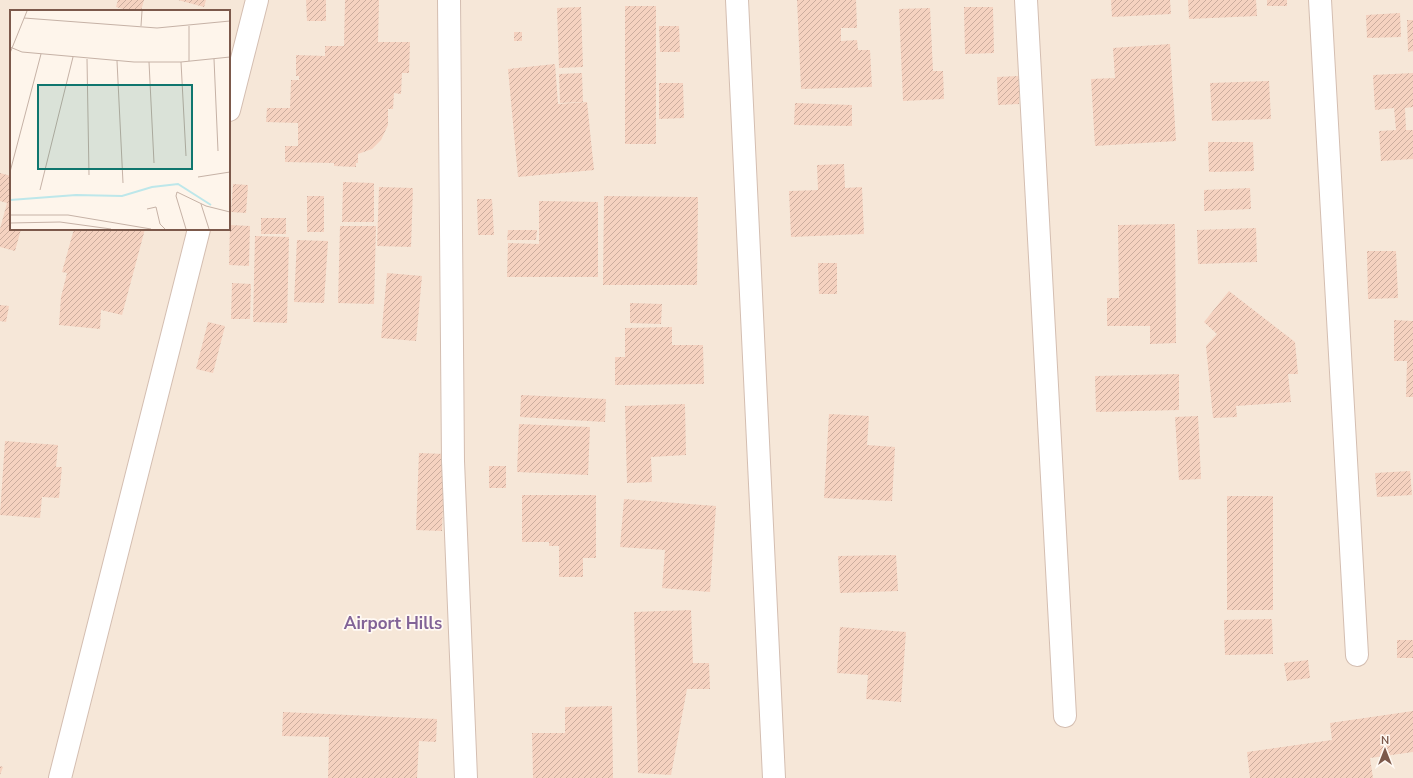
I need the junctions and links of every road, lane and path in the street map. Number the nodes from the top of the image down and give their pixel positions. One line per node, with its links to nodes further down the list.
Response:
1 (257, 0): 6 (street)
2 (449, 0): 11 (street)
3 (737, 0): 12 (street)
4 (1026, 0): 9 (street)
5 (1320, 0): 8 (street)
6 (230, 106)
7 (199, 230): 10 (street)
8 (1357, 655)
9 (1065, 716)
10 (60, 778)
11 (466, 778)
12 (774, 778)

